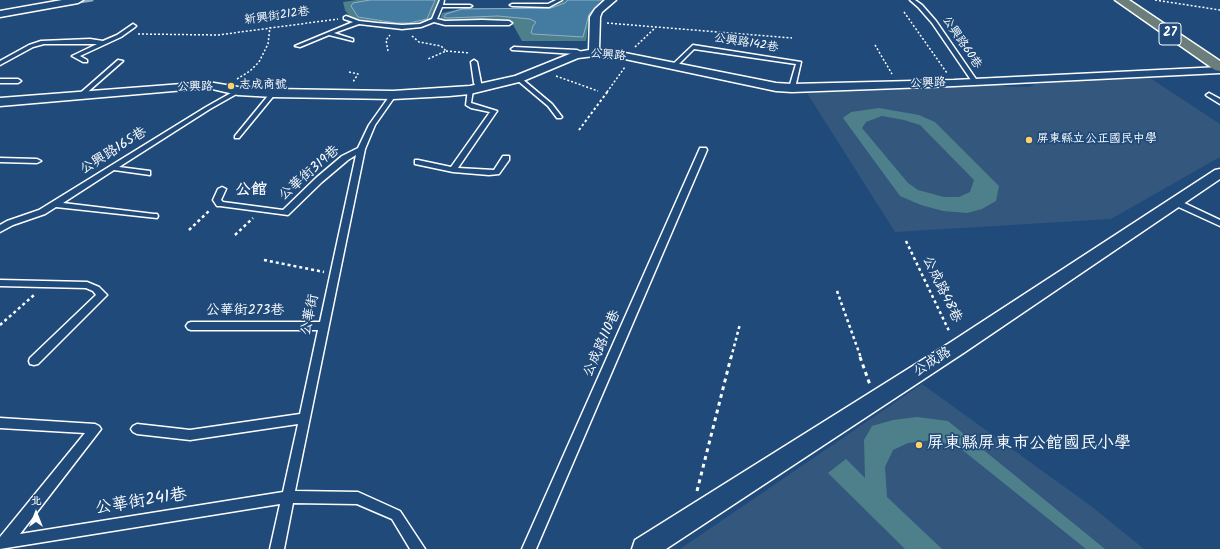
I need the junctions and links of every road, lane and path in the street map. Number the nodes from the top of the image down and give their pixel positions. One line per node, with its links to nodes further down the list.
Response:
1 (78, 0): 13 (street)
2 (560, 0): 9 (lane)
3 (611, 0): 18 (street)
4 (912, 0): 51 (lane, 公興路60巷)
5 (1121, 0): 46 (main road, 27)
6 (1132, 0): 39 (main road, 27)
7 (1155, 0): 11 (path)
8 (441, 3): 10 (lane); 15 (lane)
9 (512, 5)
10 (470, 6)
11 (1220, 10)
12 (904, 12): 52 (path)
13 (0, 14)
14 (346, 18): 16 (lane); 22 (path, 新興街212巷)
15 (434, 20): 17 (lane); 21 (lane)
16 (358, 22): 20 (lane); 25 (lane)
17 (509, 23)
18 (594, 23): 23 (path); 35 (street)
19 (133, 26): 24 (lane)
20 (396, 26): 21 (lane); 32 (path)
21 (409, 26): 33 (path)
22 (270, 27): 24 (path, 新興街212巷); 54 (path)
23 (657, 27): 26 (path); 38 (path)
24 (122, 34): 28 (lane)
25 (330, 34): 27 (lane); 30 (lane)
26 (792, 38)
27 (351, 40)
28 (104, 43): 37 (lane); 41 (lane)
29 (875, 45): 53 (path)
30 (298, 46)
31 (514, 49): 35 (lane)
32 (388, 51)
33 (446, 51): 34 (path); 40 (path)
34 (473, 53)
35 (588, 53): 38 (street, 公興路); 47 (street, 公興路)
36 (0, 57): 37 (lane)
37 (10, 57): 44 (lane)
38 (628, 57): 45 (street, 公興路); 66 (path)
39 (1220, 58)
40 (428, 59)
41 (85, 61)
42 (120, 61): 61 (lane)
43 (474, 62): 56 (lane)
44 (0, 63)
45 (673, 67): 55 (street, 公興路); 55 (lane, 公興路142巷)
46 (1220, 68): 51 (street, 公興路)
47 (541, 71): 48 (street, 公興路); 58 (path)
48 (519, 79): 56 (street, 公興路); 65 (lane)
49 (0, 81): 50 (lane)
50 (18, 81)
51 (975, 82): 52 (street, 公興路)
52 (954, 83): 53 (street, 公興路)
53 (898, 85): 55 (street, 公興路)
54 (221, 88): 57 (street, 公興路); 61 (street, 公興路)
55 (792, 88)
56 (475, 89): 62 (street, 公興路); 75 (lane)
57 (238, 91): 59 (street, 公興路); 74 (lane, 公興路165巷)
58 (598, 91)
59 (273, 94): 62 (street, 公興路); 67 (lane)
60 (1209, 95): 64 (lane)
61 (80, 96): 63 (street, 公興路)
62 (393, 96): 68 (lane, 公華街)
63 (0, 102)
64 (1220, 102)
65 (559, 117)
66 (579, 130)
67 (237, 137)
68 (361, 149): 82 (lane, 公華街319巷); 92 (lane, 公華街)
69 (703, 150): 111 (lane, 公成路110巷)
70 (506, 158): 75 (lane)
71 (0, 160): 72 (lane)
72 (37, 161)
73 (418, 162): 75 (lane)
74 (113, 168): 76 (lane); 80 (lane, 公興路165巷)
75 (453, 170)
76 (146, 173)
77 (1220, 173): 79 (street, 公成路)
78 (222, 189): 81 (lane)
79 (1175, 202): 86 (lane); 100 (street, 公成路)
80 (55, 204): 83 (lane); 85 (lane, 公興路165巷)
81 (220, 204): 82 (lane, 公華街319巷); 88 (path)
82 (261, 210): 89 (path)
83 (154, 216)
84 (0, 223): 85 (lane)
85 (10, 223): 87 (lane, 公興路165巷)
86 (1220, 223)
87 (0, 229)
88 (189, 230)
89 (235, 235)
90 (906, 241): 100 (path, 公成路48巷)
91 (264, 260): 92 (path)
92 (334, 274): 99 (lane, 公華街)
93 (0, 283): 94 (lane)
94 (45, 285): 97 (path); 101 (lane)
95 (837, 291): 102 (path)
96 (740, 324): 107 (path)
97 (0, 325)
98 (192, 326): 99 (lane, 公華街273巷)
99 (323, 326): 103 (lane, 公華街)
100 (958, 347): 102 (street, 公成路)
101 (34, 361)
102 (875, 400): 107 (street, 公成路)
103 (304, 418): 105 (lane); 106 (lane, 公華街)
104 (0, 423): 108 (lane)
105 (137, 429)
106 (288, 497): 108 (lane, 公華街241巷); 109 (lane, 公華街); 110 (lane, 公華街241巷)
107 (696, 515): 112 (street, 公成路)
108 (3, 543)
109 (277, 549)
110 (418, 549)
111 (529, 549)
112 (644, 549)

